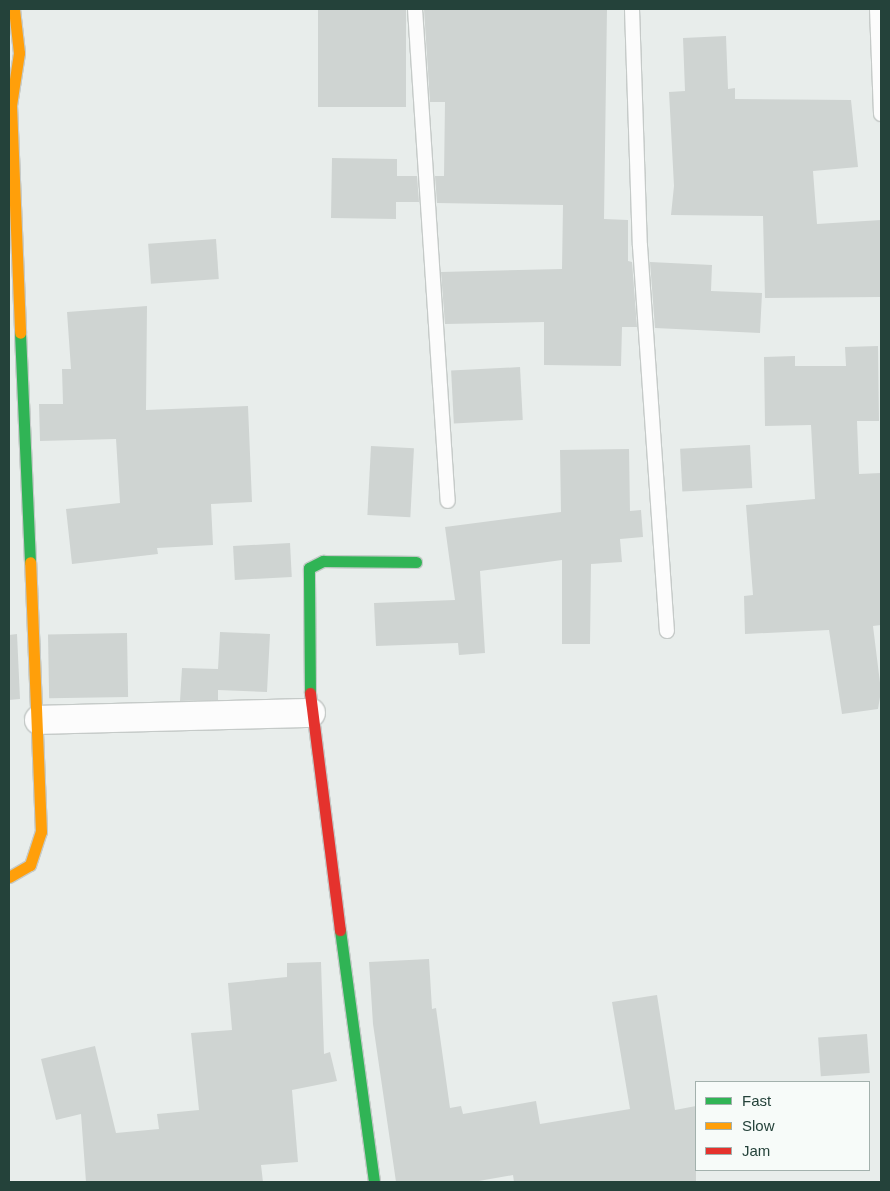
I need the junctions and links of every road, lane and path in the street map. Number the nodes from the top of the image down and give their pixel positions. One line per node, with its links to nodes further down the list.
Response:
1 (14, 9): 10 (street)
2 (415, 9): 6 (lane)
3 (632, 9): 8 (lane)
4 (877, 9): 5 (lane)
5 (881, 114)
6 (448, 501)
7 (416, 562): 9 (street)
8 (667, 631)
9 (311, 713): 10 (street); 12 (street)
10 (40, 720): 11 (street)
11 (9, 877)
12 (374, 1182)

